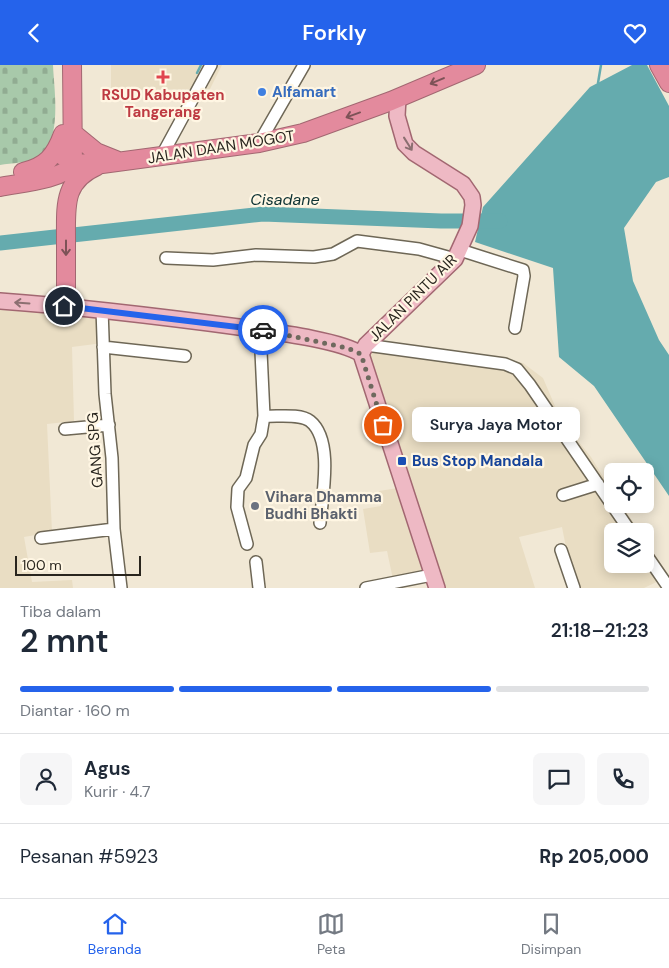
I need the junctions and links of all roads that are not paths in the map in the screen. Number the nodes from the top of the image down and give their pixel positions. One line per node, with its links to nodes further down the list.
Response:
1 (62, 65): 9 (highway)
2 (72, 65): 9 (highway)
3 (211, 65): 11 (street)
4 (304, 65): 10 (street)
5 (476, 65): 8 (highway, JALAN DAAN MOGOT, one-way to 8)
6 (659, 65): 7 (highway)
7 (669, 83)
8 (398, 98): 10 (highway, JALAN DAAN MOGOT, one-way to 10); 19 (main road, JALAN PINTU AIR, one-way to 19)
9 (69, 134): 12 (highway); 13 (highway); 15 (highway)
10 (260, 143): 11 (highway, JALAN DAAN MOGOT)
11 (161, 157): 12 (highway, JALAN DAAN MOGOT)
12 (122, 162): 14 (highway, JALAN DAAN MOGOT)
13 (66, 164): 14 (highway, JALAN DAAN MOGOT); 16 (highway, JALAN DAAN MOGOT)
14 (102, 164): 18 (highway)
15 (0, 177)
16 (40, 179): 17 (highway, JALAN DAAN MOGOT); 18 (highway)
17 (0, 187)
18 (66, 206): 22 (highway, one-way to 22)
19 (459, 251): 20 (street); 24 (street); 27 (main road, JALAN PINTU AIR)
20 (166, 258)
21 (0, 301): 22 (main road, one-way to 21)
22 (49, 305): 23 (main road)
23 (102, 309): 25 (main road); 26 (street, GANG SPG)
24 (515, 328)
25 (260, 330): 27 (main road); 29 (street)
26 (103, 347): 28 (street); 30 (street, GANG SPG)
27 (358, 349): 32 (street); 42 (main road)
28 (185, 356)
29 (264, 416): 34 (street); 38 (street)
30 (109, 425): 31 (street); 36 (street, GANG SPG)
31 (65, 429)
32 (598, 484): 33 (street); 35 (street)
33 (563, 495)
34 (320, 523)
35 (625, 523)
36 (114, 529): 37 (street); 43 (street, GANG SPG)
37 (41, 538)
38 (247, 544)
39 (560, 550): 46 (street)
40 (256, 562): 44 (street)
41 (654, 566): 47 (street)
42 (435, 581): 45 (street)
43 (121, 588)
44 (259, 588)
45 (366, 588)
46 (574, 588)
47 (669, 588)

